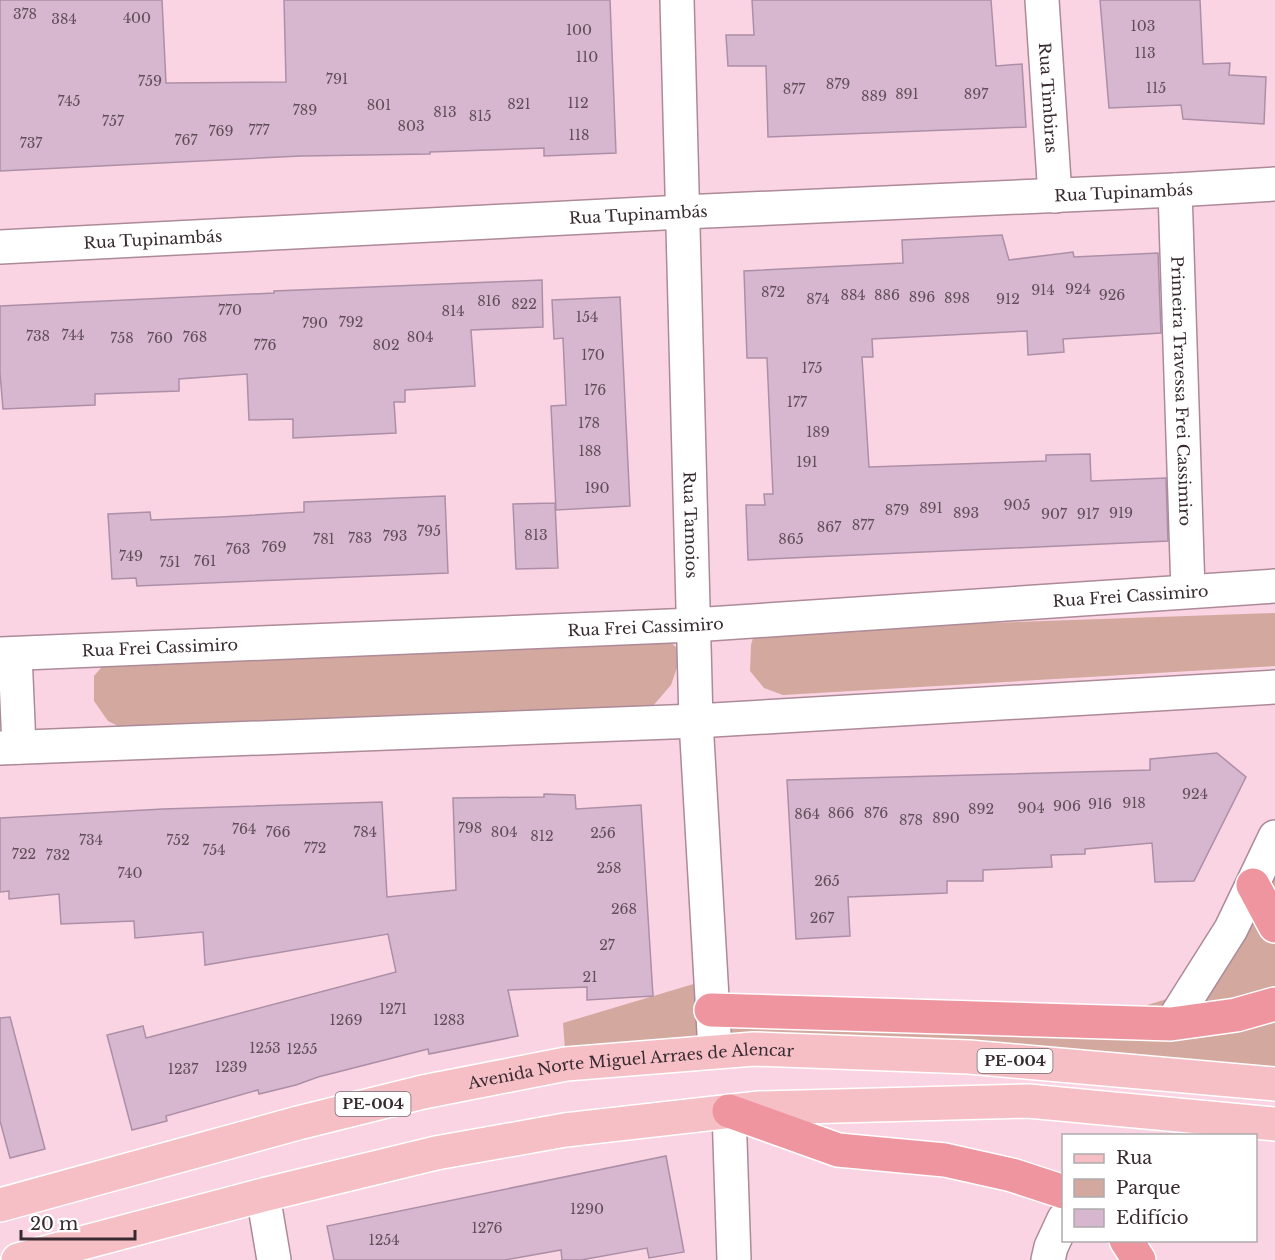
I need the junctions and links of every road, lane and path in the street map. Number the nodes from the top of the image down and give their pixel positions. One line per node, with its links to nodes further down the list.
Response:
1 (677, 0): 6 (street, Rua Tamoios)
2 (1042, 0): 5 (street, Rua Timbiras)
3 (1275, 184): 4 (street, Rua Tupinambás)
4 (1175, 190): 5 (street, Rua Tupinambás); 9 (street, Primeira Travessa Frei Cassimiro)
5 (1055, 196): 6 (street, Rua Tupinambás)
6 (683, 212): 7 (street, Rua Tupinambás); 10 (street, Rua Tamoios)
7 (0, 247)
8 (1275, 586): 9 (street, Rua Frei Cassimiro)
9 (1188, 591): 10 (street, Rua Frei Cassimiro)
10 (693, 625): 11 (street, Rua Frei Cassimiro); 13 (street, Rua Tamoios)
11 (8, 654): 14 (street, Rua Frei Cassimiro)
12 (1275, 687): 13 (street, Rua Frei Cassimiro)
13 (696, 720): 14 (street, Rua Frei Cassimiro); 19 (street, Rua Tamoios)
14 (10, 747)
15 (1275, 837): 16 (street)
16 (1253, 885): 17 (highway); 20 (street)
17 (1275, 926)
18 (1275, 1004): 20 (highway)
19 (711, 1010): 20 (highway); 21 (street, Rua Tamoios)
20 (1171, 1024)
21 (715, 1050): 22 (main road, Avenida Norte Miguel Arraes de Alencar / PE-004); 27 (main road, Avenida Norte Miguel Arraes de Alencar / PE-004)
22 (1275, 1084)
23 (744, 1110): 24 (main road); 25 (highway); 26 (main road); 32 (street)
24 (1275, 1124)
25 (1062, 1191)
26 (263, 1195): 30 (main road); 31 (street)
27 (0, 1205)
28 (1062, 1223): 33 (street)
29 (1127, 1242): 34 (highway)
30 (18, 1260)
31 (274, 1260)
32 (734, 1260)
33 (1048, 1260)
34 (1139, 1260)

